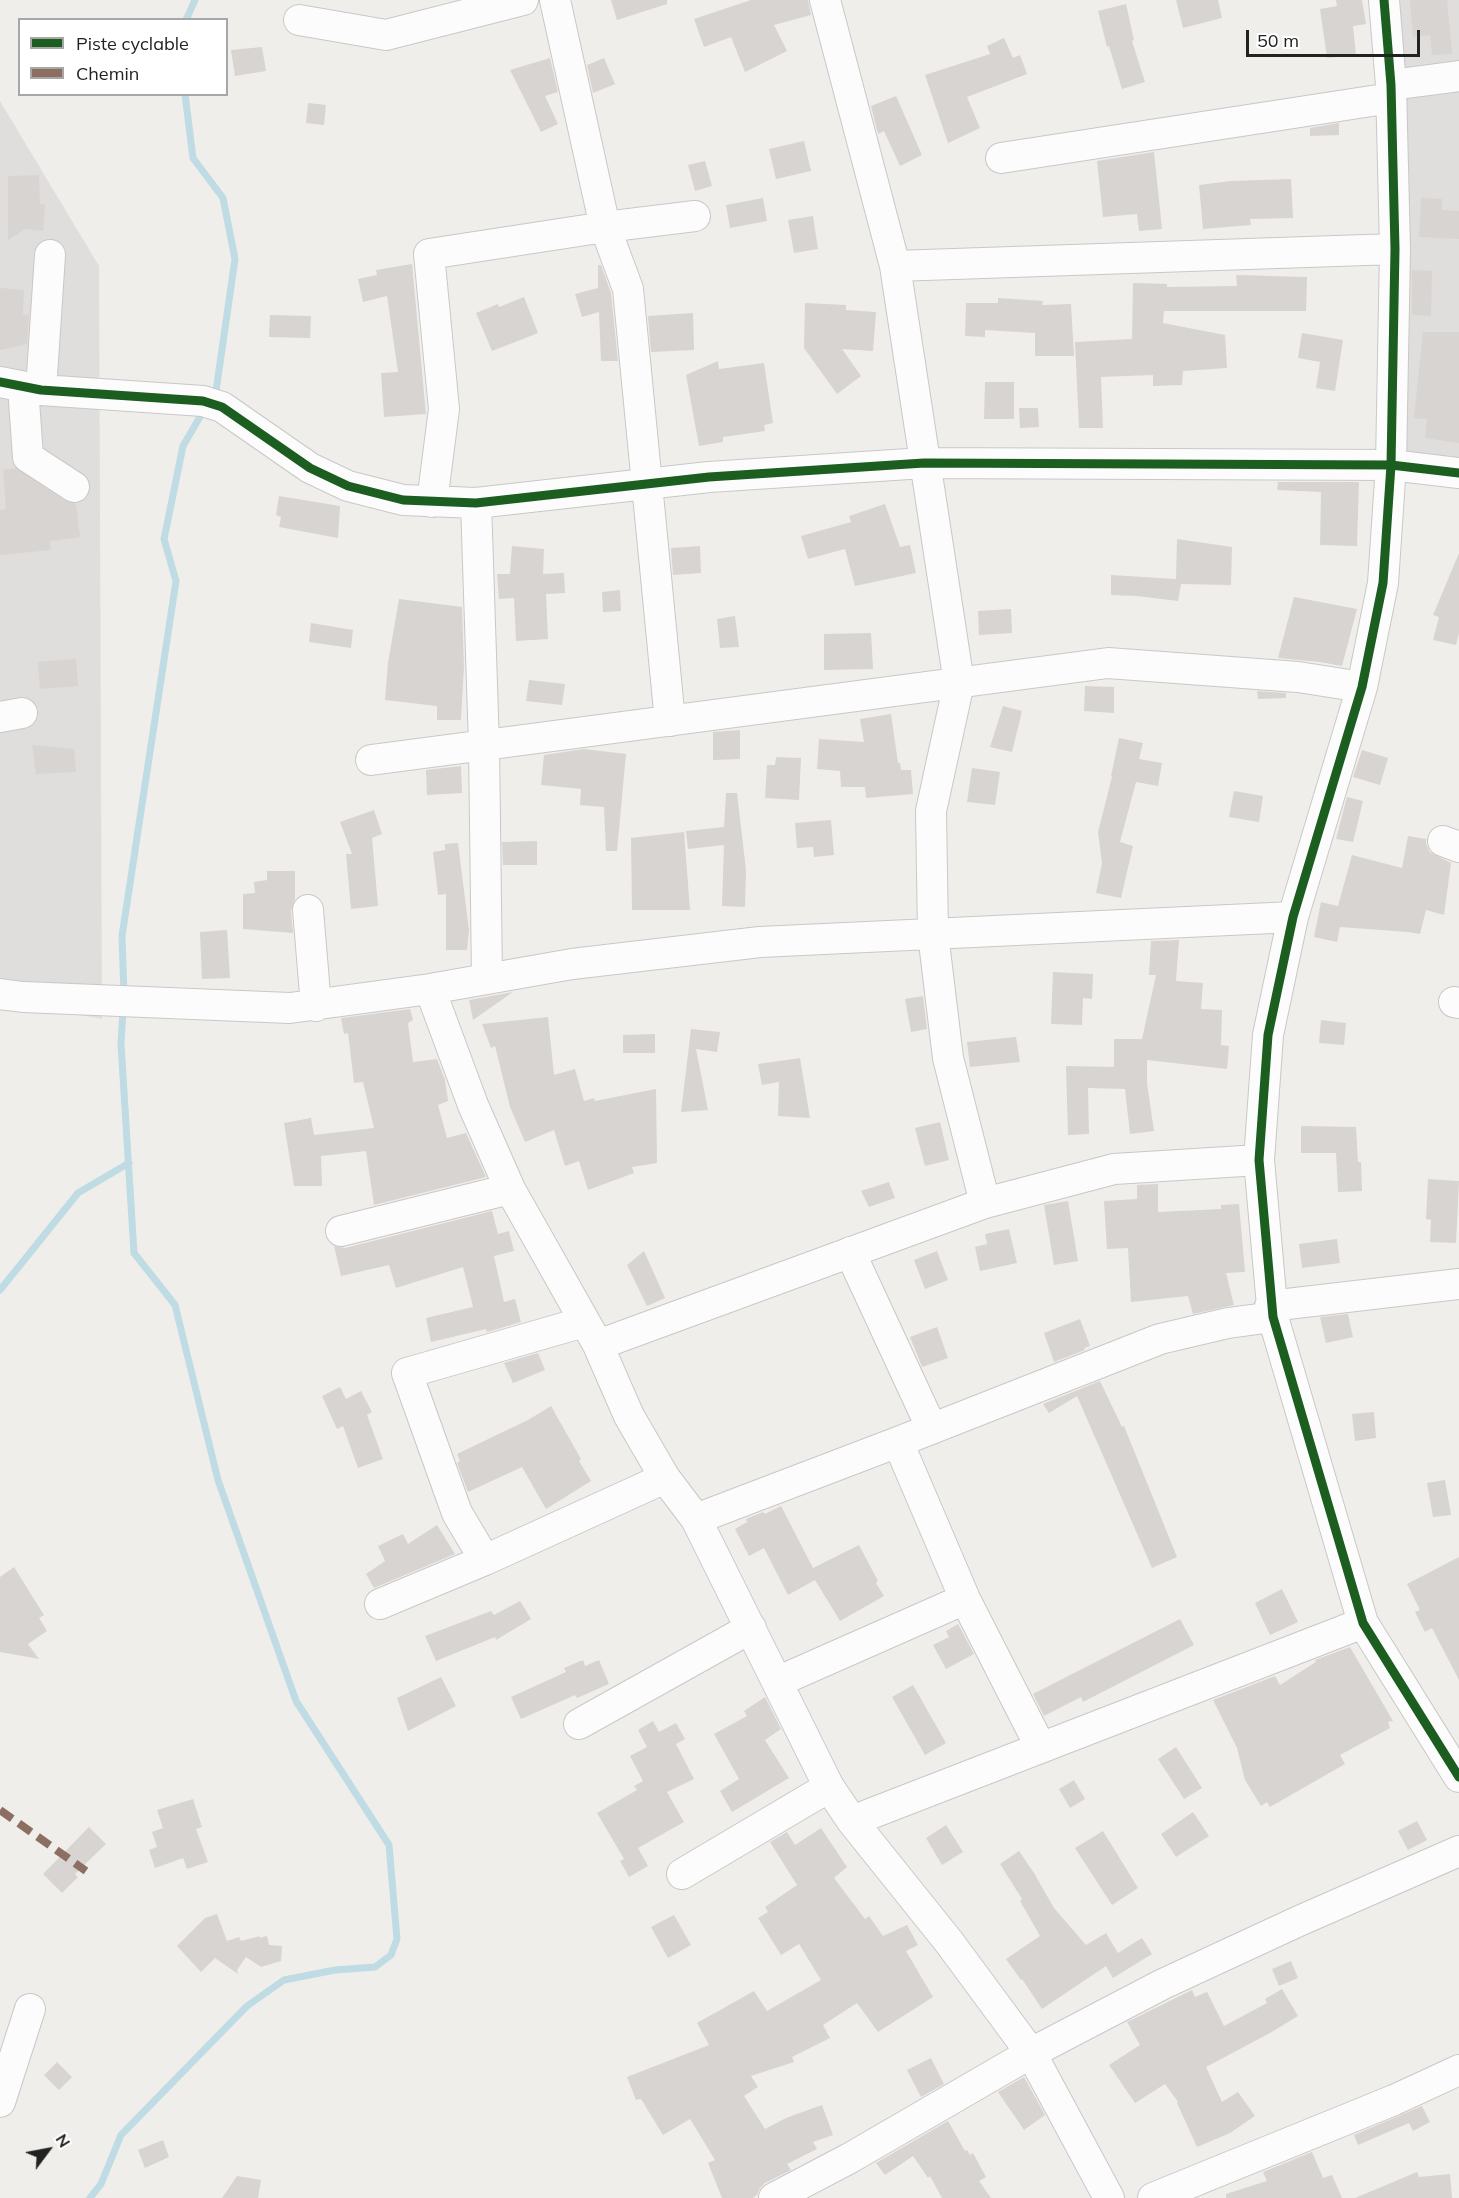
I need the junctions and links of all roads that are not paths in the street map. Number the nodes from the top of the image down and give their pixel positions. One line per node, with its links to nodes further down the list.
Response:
1 (523, 0): 5 (street)
2 (555, 0): 10 (street)
3 (825, 0): 13 (street)
4 (1384, 0): 7 (street)
5 (299, 20)
6 (1459, 76): 7 (street)
7 (1391, 92): 8 (street); 11 (street)
8 (1000, 158)
9 (695, 216): 10 (street)
10 (605, 227): 18 (street); 20 (street)
11 (1395, 249): 13 (street); 16 (street)
12 (50, 255): 14 (street)
13 (896, 266): 15 (street)
14 (21, 386): 19 (street); 20 (street)
15 (924, 463): 16 (street); 18 (street); 22 (street)
16 (1391, 465): 17 (street); 23 (street)
17 (1459, 473)
18 (646, 485): 21 (street); 24 (street)
19 (74, 487)
20 (432, 502): 21 (street)
21 (476, 503): 25 (street)
22 (959, 683): 23 (street); 24 (street); 29 (street)
23 (1362, 687): 28 (street)
24 (670, 721): 25 (street)
25 (484, 745): 26 (street); 30 (street)
26 (371, 760)
27 (308, 910): 33 (street)
28 (1293, 917): 29 (street); 34 (street)
29 (933, 934): 30 (street); 36 (street)
30 (487, 979): 31 (street)
31 (430, 988): 33 (street); 35 (street)
32 (0, 994): 33 (street)
33 (316, 1005)
34 (1259, 1160): 36 (street); 40 (street)
35 (510, 1189): 37 (street); 41 (street)
36 (985, 1203): 38 (street)
37 (340, 1231)
38 (849, 1252): 41 (street); 42 (street)
39 (1459, 1284): 40 (street)
40 (1272, 1311): 42 (street); 49 (street)
41 (591, 1333): 44 (street); 46 (street)
42 (932, 1429): 43 (street)
43 (898, 1443): 45 (street); 47 (street)
44 (665, 1478): 45 (street); 46 (street)
45 (696, 1519): 50 (street)
46 (485, 1560): 48 (street)
47 (965, 1599): 51 (street); 53 (street)
48 (380, 1604)
49 (1363, 1623): 53 (street); 54 (street)
50 (751, 1628): 51 (street); 52 (street)
51 (777, 1682): 55 (street)
52 (579, 1724)
53 (1040, 1746): 56 (street)
54 (1459, 1777)
55 (829, 1787): 56 (street); 58 (street)
56 (852, 1821): 60 (street)
57 (1459, 1851): 60 (street)
58 (682, 1874)
59 (30, 2009): 62 (street)
60 (1031, 2053): 63 (street); 64 (street)
61 (1459, 2070): 65 (street)
62 (0, 2102)
63 (774, 2198)
64 (1109, 2198)
65 (1153, 2198)

